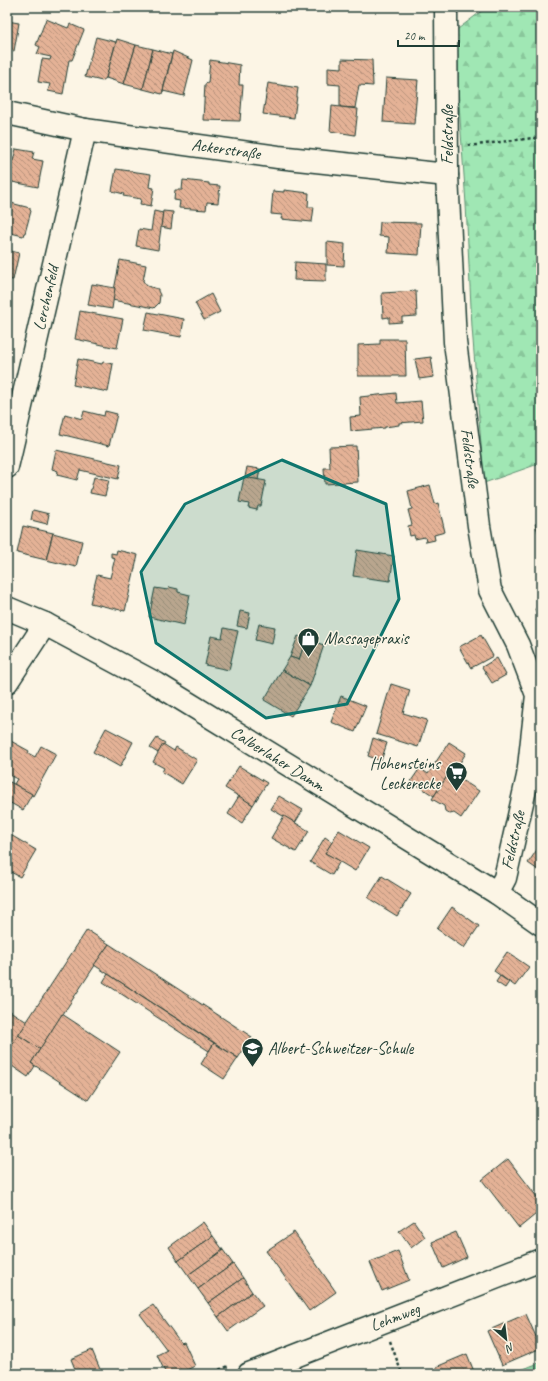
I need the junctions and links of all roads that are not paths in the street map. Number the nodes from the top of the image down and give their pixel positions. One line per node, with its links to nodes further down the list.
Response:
1 (446, 7): 4 (street, Feldstraße)
2 (7, 113): 3 (street, Ackerstraße)
3 (85, 130): 4 (street, Ackerstraße); 5 (street, Lerchenfeld)
4 (447, 175): 9 (street, Feldstraße)
5 (7, 467)
6 (7, 608): 7 (street, Calberlaher Damm)
7 (44, 624): 8 (street); 9 (street, Calberlaher Damm)
8 (7, 682)
9 (497, 893): 10 (street, Calberlaher Damm)
10 (541, 924)
11 (541, 1260): 12 (street, Lehmweg)
12 (249, 1374)

